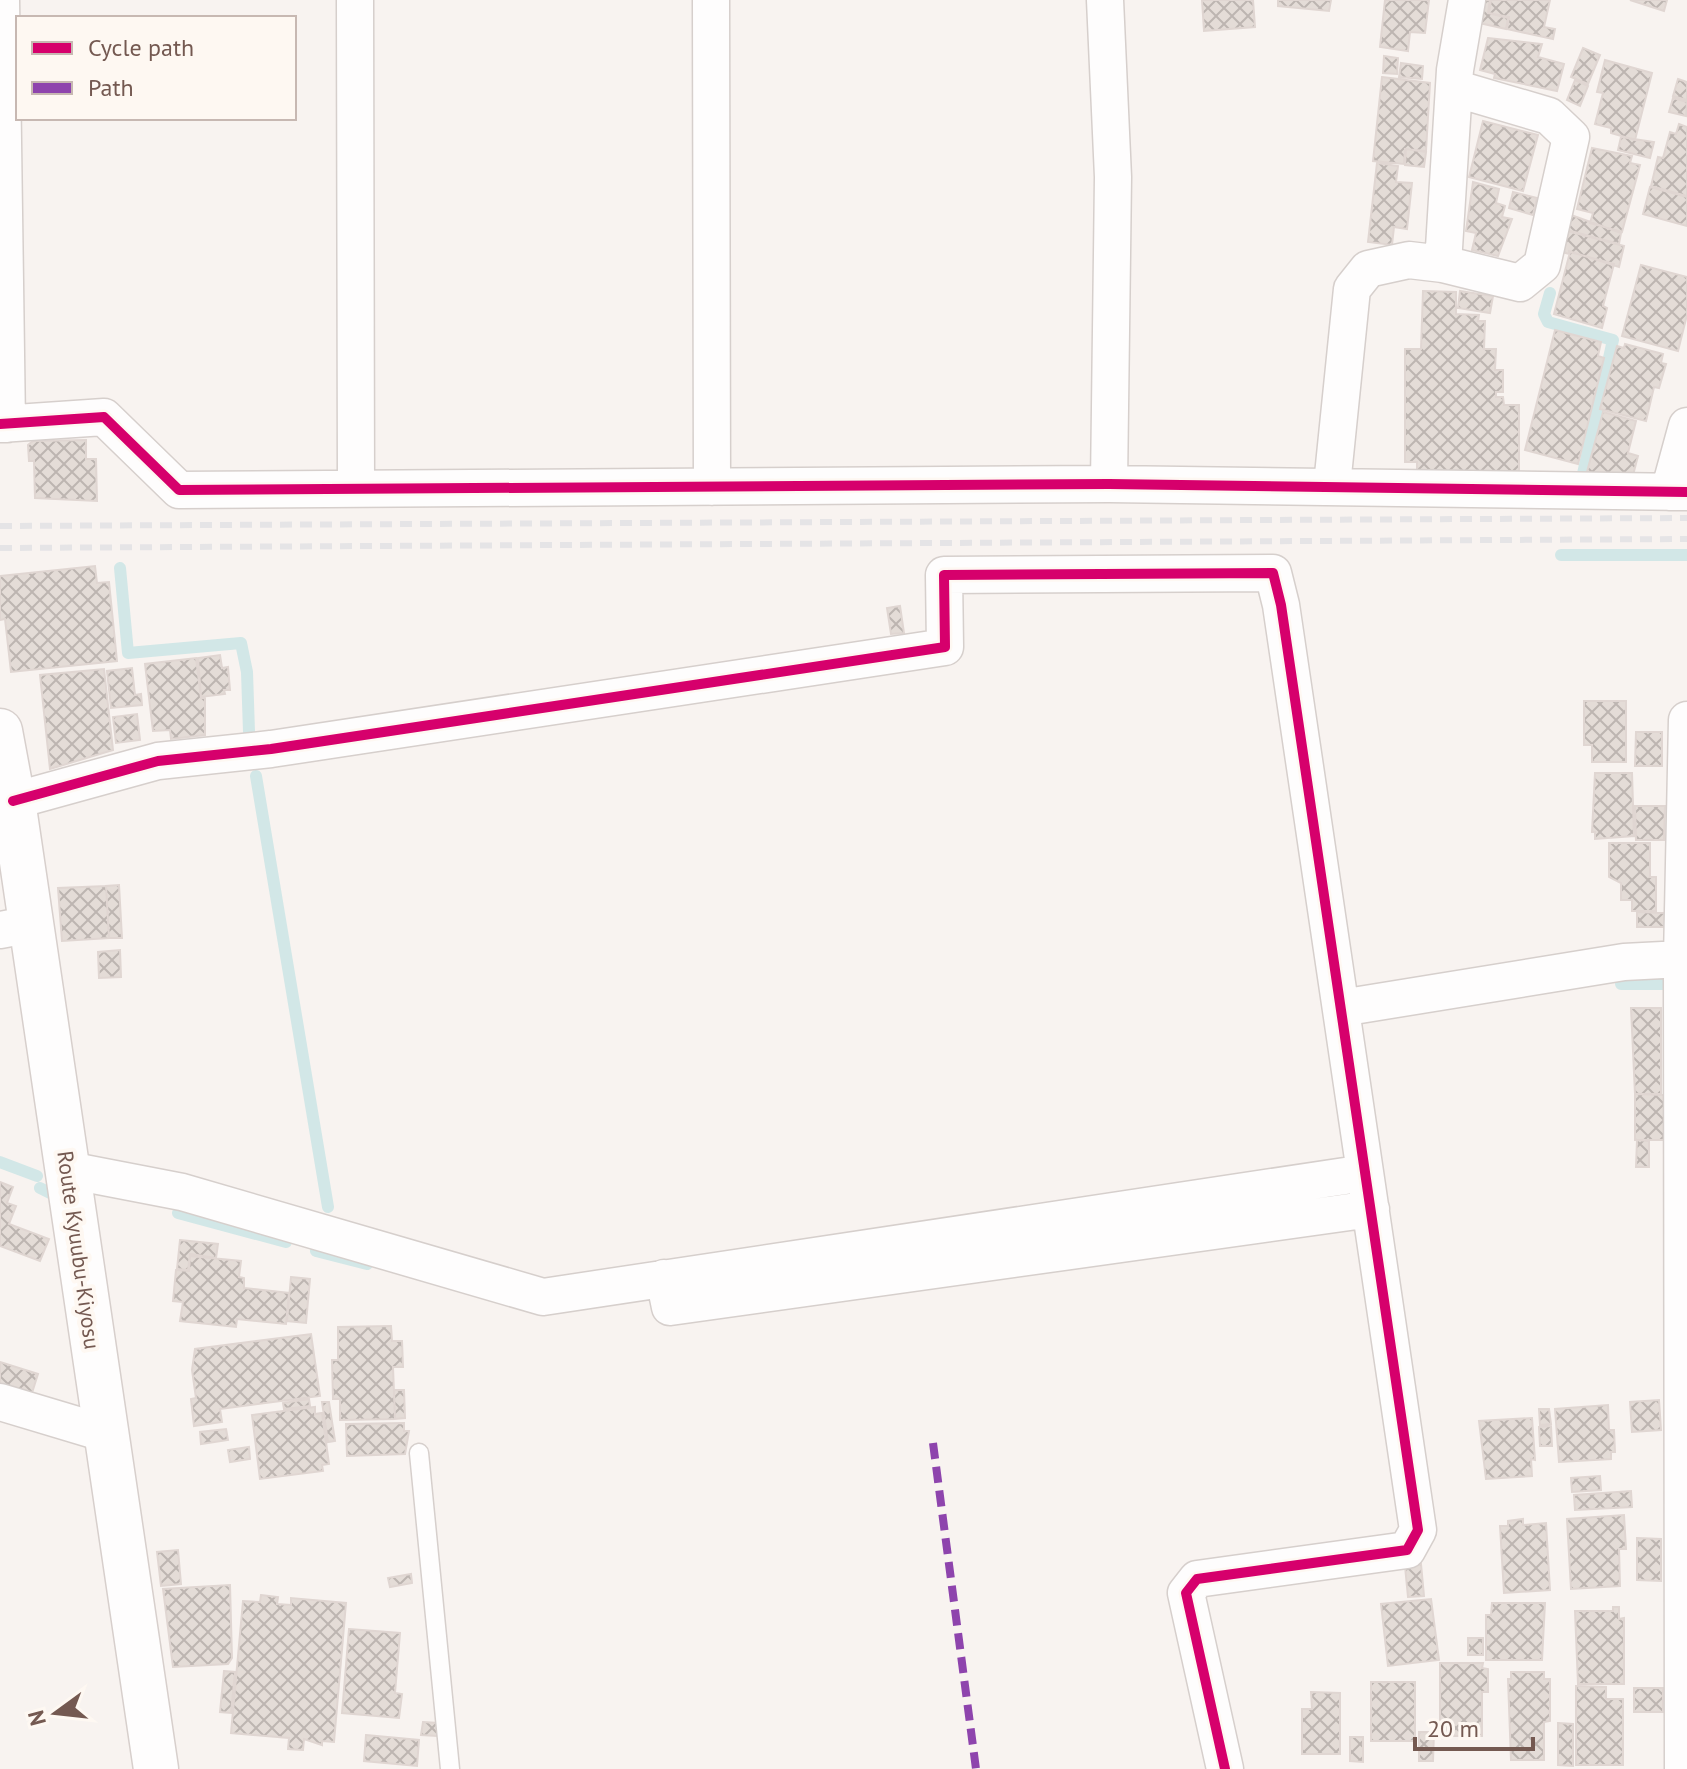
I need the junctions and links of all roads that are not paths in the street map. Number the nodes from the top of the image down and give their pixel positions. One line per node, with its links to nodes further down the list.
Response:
1 (1, 0): 8 (street)
2 (355, 0): 13 (street)
3 (711, 0): 12 (street)
4 (1105, 0): 10 (street)
5 (1467, 0): 6 (street)
6 (1454, 88): 7 (street); 7 (street)
7 (1443, 264): 11 (street)
8 (4, 424): 13 (street)
9 (1687, 426): 14 (street)
10 (1109, 484): 11 (street); 12 (street)
11 (1332, 485): 14 (street)
12 (712, 487): 13 (street)
13 (356, 488)
14 (1678, 492)
15 (1687, 720): 18 (street)
16 (0, 734): 17 (main road, Route Kyuubu-Kiyosu)
17 (13, 801): 19 (main road, Route Kyuubu-Kiyosu); 21 (street)
18 (1686, 854): 20 (street)
19 (16, 927): 22 (main road, Route Kyuubu-Kiyosu)
20 (1682, 959): 21 (street); 25 (street)
21 (1341, 1008): 23 (street)
22 (68, 1170): 26 (street); 28 (main road, Route Kyuubu-Kiyosu)
23 (1365, 1173): 24 (street); 26 (street)
24 (1371, 1209): 26 (street); 32 (street)
25 (1685, 1249): 33 (street)
26 (664, 1278)
27 (0, 1402): 28 (street)
28 (107, 1434): 30 (main road, Route Kyuubu-Kiyosu)
29 (419, 1453): 31 (lane)
30 (156, 1769)
31 (450, 1769)
32 (1225, 1769)
33 (1683, 1769)

